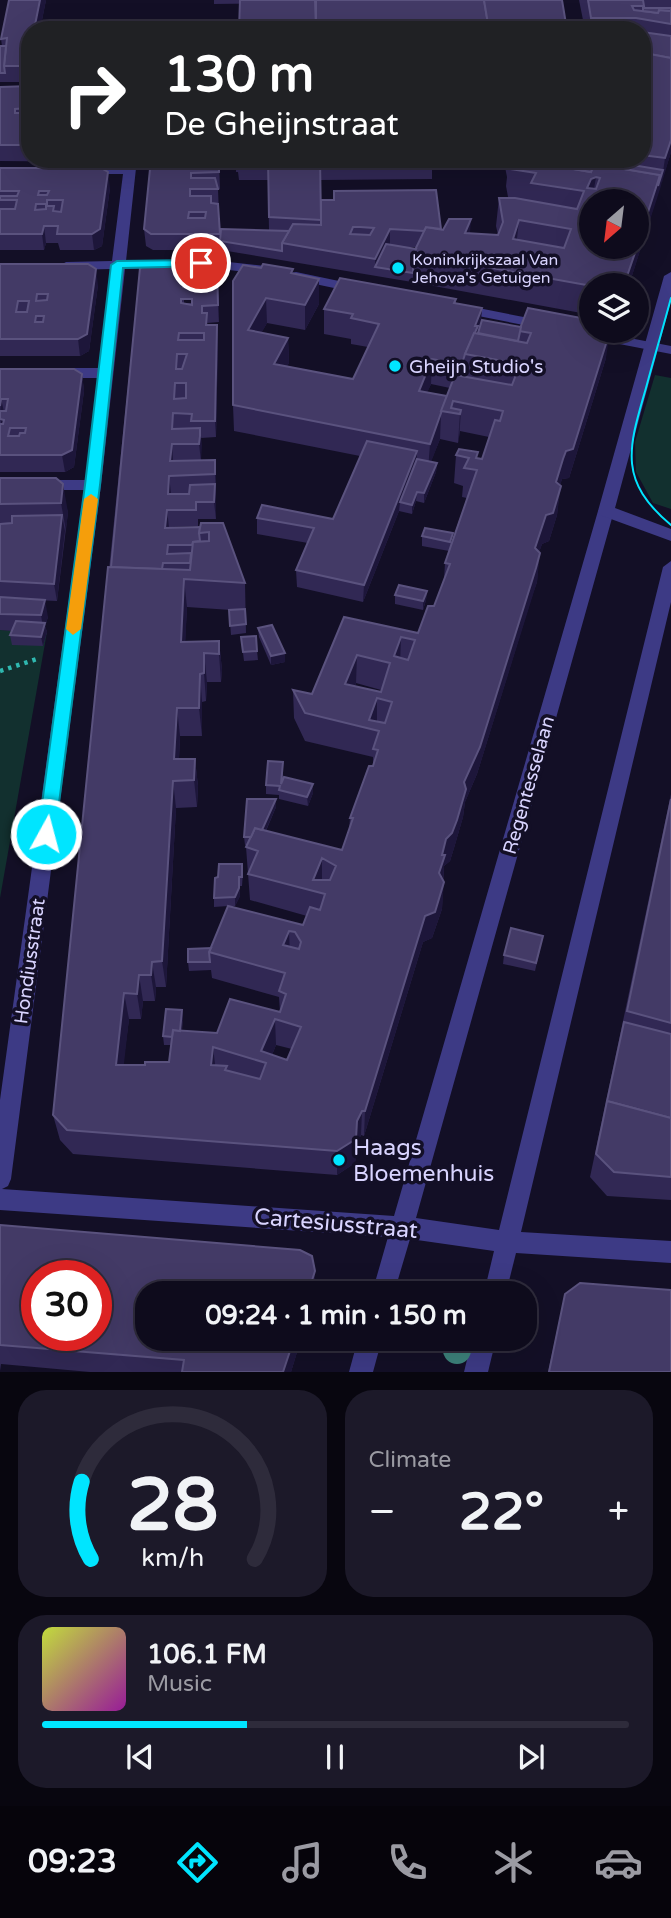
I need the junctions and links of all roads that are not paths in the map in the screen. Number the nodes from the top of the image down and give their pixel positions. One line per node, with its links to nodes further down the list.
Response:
1 (87, 168): 3 (street)
2 (129, 168): 4 (street, Hondiusstraat)
3 (65, 170)
4 (117, 265): 5 (street); 7 (street); 12 (street, Hondiusstraat)
5 (49, 266)
6 (671, 276): 9 (street, Regentesselaan)
7 (367, 290)
8 (448, 306): 9 (street)
9 (650, 346): 10 (street); 15 (street, Regentesselaan)
10 (671, 350)
11 (40, 373): 12 (street)
12 (105, 373): 14 (street, Hondiusstraat)
13 (0, 485): 14 (street)
14 (93, 485): 18 (street, Hondiusstraat)
15 (606, 511): 16 (street); 20 (street, Regentesselaan)
16 (671, 535)
17 (671, 567): 21 (street)
18 (0, 1179)
19 (0, 1199): 20 (street, Cartesiusstraat)
20 (402, 1227): 21 (street, Cartesiusstraat); 23 (street, Regentesselaan)
21 (508, 1242): 22 (street, Cartesiusstraat); 24 (street)
22 (671, 1252)
23 (386, 1281)
24 (498, 1281)
25 (367, 1351): 27 (street)
26 (481, 1351): 28 (street)
27 (361, 1372)
28 (476, 1372)

